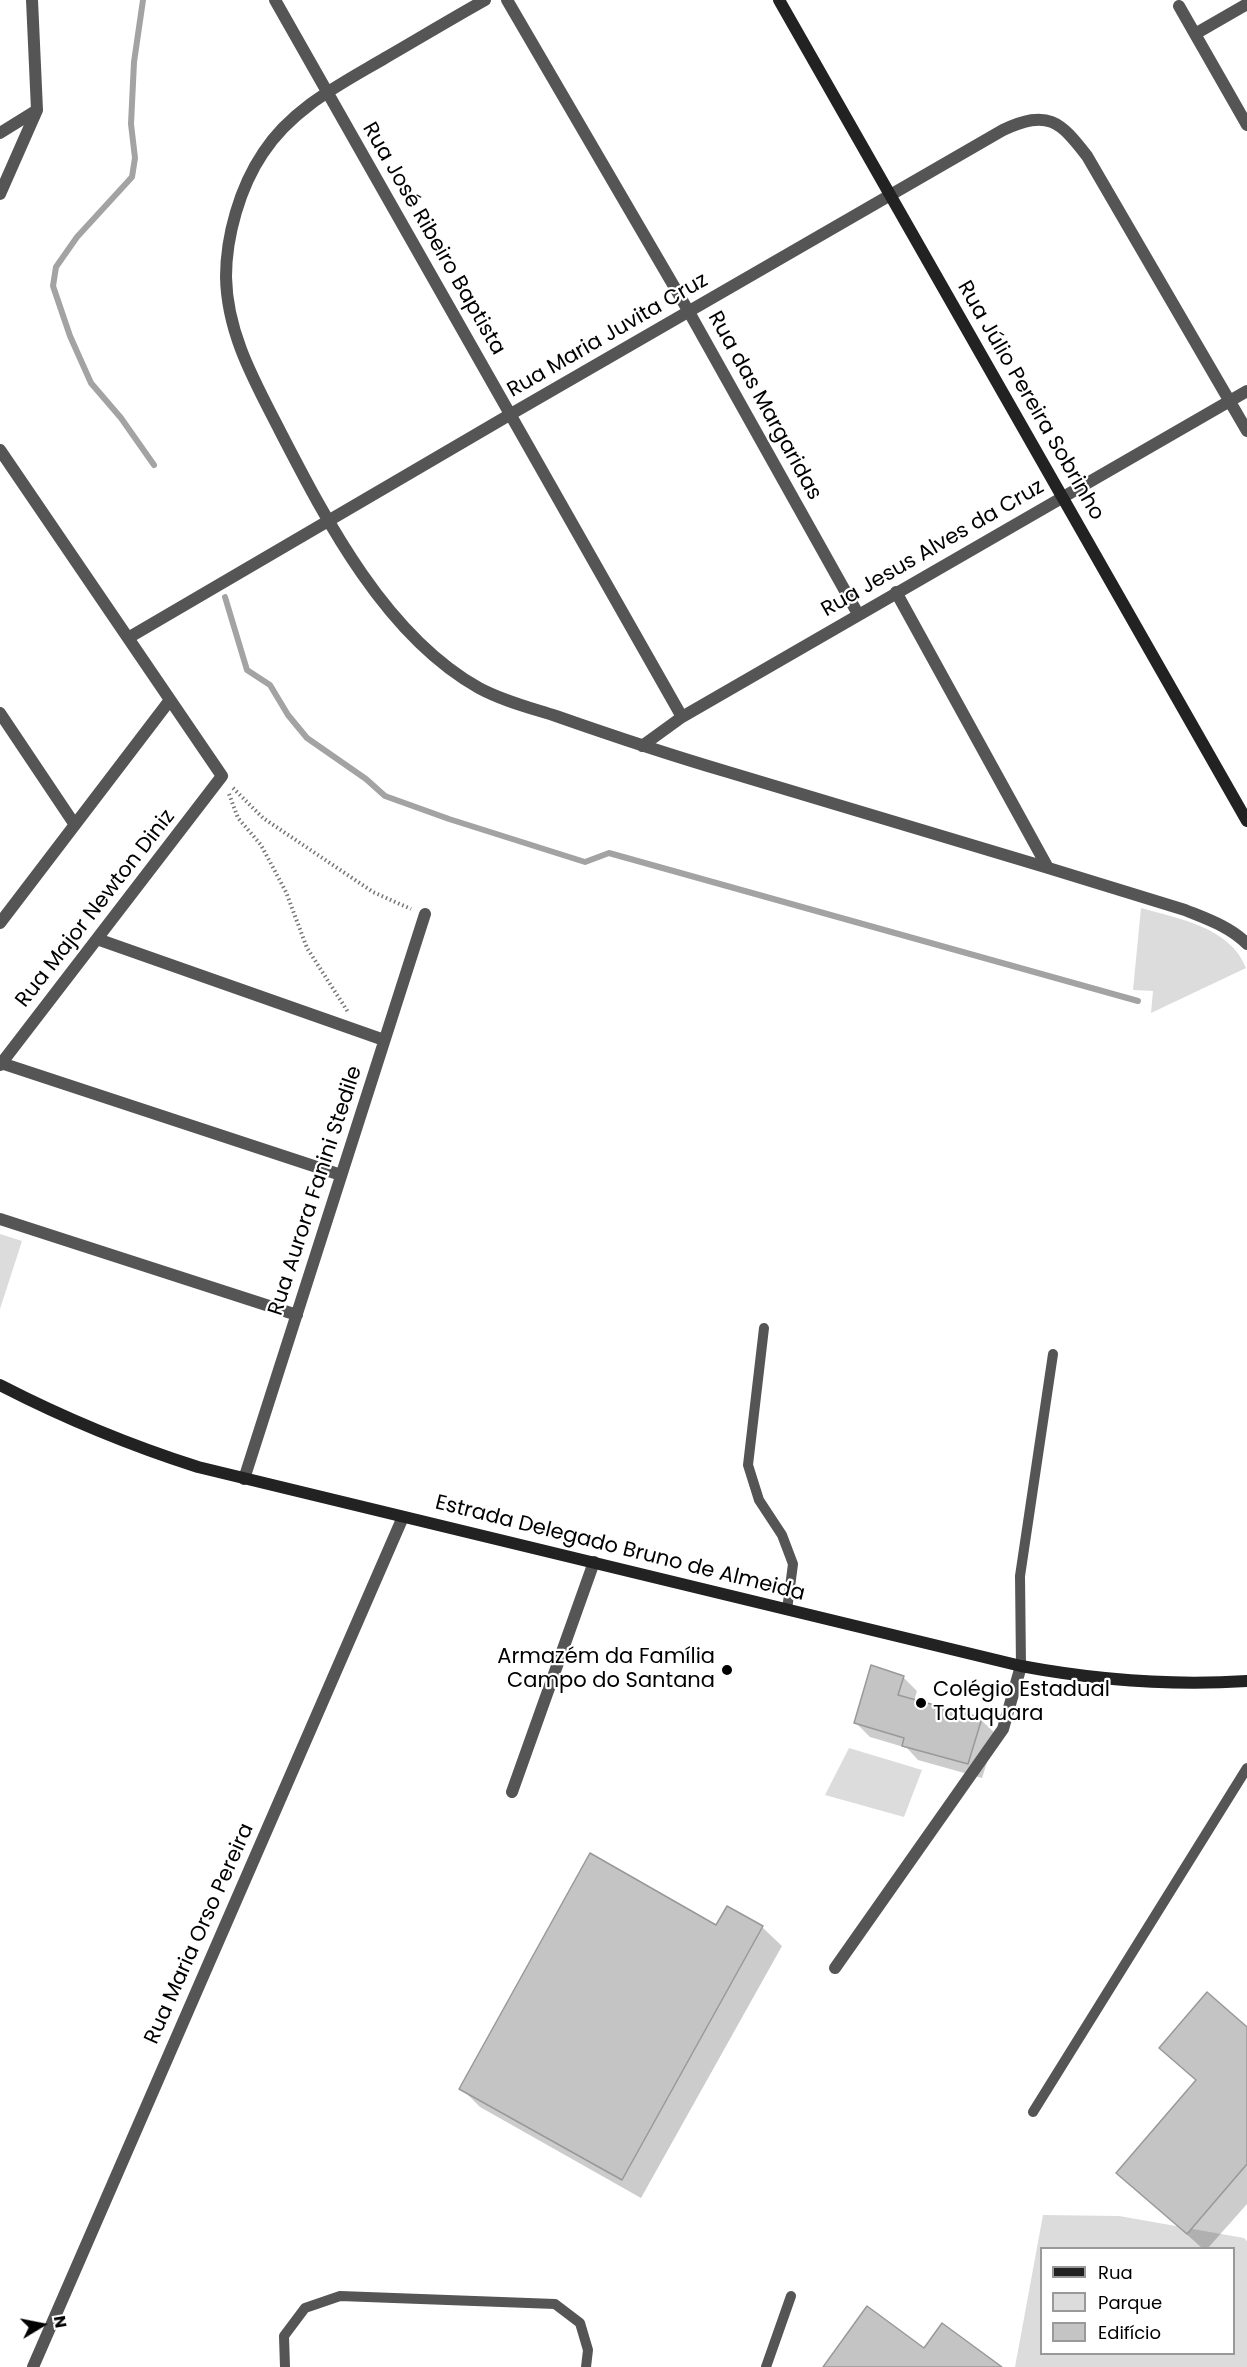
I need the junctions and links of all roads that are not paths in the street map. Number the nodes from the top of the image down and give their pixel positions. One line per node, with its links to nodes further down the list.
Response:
1 (32, 0): 10 (street)
2 (275, 0): 9 (street, Rua José Ribeiro Baptista)
3 (484, 0): 9 (street)
4 (507, 0): 15 (street, Rua das Margaridas)
5 (779, 0): 14 (main road, Rua Júlio Pereira Sobrinho)
6 (1247, 4): 8 (street)
7 (1179, 6): 8 (street)
8 (1195, 34): 11 (street)
9 (326, 92): 18 (street, Rua José Ribeiro Baptista); 22 (street)
10 (37, 110): 12 (street); 13 (street)
11 (1247, 125)
12 (0, 134)
13 (0, 194)
14 (890, 196): 15 (street, Rua Maria Juvita Cruz); 17 (street, Rua Maria Juvita Cruz); 21 (main road, Rua Júlio Pereira Sobrinho)
15 (689, 312): 18 (street, Rua Maria Juvita Cruz); 24 (street, Rua das Margaridas)
16 (1247, 391): 17 (street, Rua Jesus Alves da Cruz)
17 (1230, 401): 19 (street, Rua Maria Juvita Cruz); 21 (street, Rua Jesus Alves da Cruz)
18 (511, 414): 22 (street, Rua Maria Juvita Cruz); 28 (street, Rua José Ribeiro Baptista)
19 (1247, 431)
20 (0, 450): 25 (street)
21 (1063, 498): 23 (street, Rua Jesus Alves da Cruz); 30 (main road, Rua Júlio Pereira Sobrinho)
22 (327, 521): 25 (street, Rua Maria Juvita Cruz); 29 (street)
23 (896, 592): 24 (street, Rua Jesus Alves da Cruz); 32 (street)
24 (858, 614): 28 (street, Rua Jesus Alves da Cruz)
25 (128, 638): 26 (street)
26 (170, 700): 31 (street); 35 (street, Rua Major Newton Diniz)
27 (0, 712): 31 (street)
28 (682, 717): 29 (street, Rua Jesus Alves da Cruz)
29 (642, 746): 32 (street)
30 (1247, 821)
31 (75, 825): 34 (street)
32 (1048, 868): 36 (street)
33 (425, 914): 37 (street, Rua Aurora Fanini Stedile)
34 (0, 923)
35 (97, 939): 37 (street); 38 (street, Rua Major Newton Diniz)
36 (1247, 944)
37 (384, 1040): 39 (street, Rua Aurora Fanini Stedile)
38 (1, 1064): 39 (street)
39 (341, 1175): 41 (street, Rua Aurora Fanini Stedile)
40 (0, 1219): 41 (street)
41 (297, 1315): 45 (street, Rua Aurora Fanini Stedile)
42 (764, 1328): 48 (lane)
43 (1053, 1354): 49 (lane)
44 (0, 1386): 45 (main road, Estrada Delegado Bruno de Almeida)
45 (244, 1479): 46 (main road, Estrada Delegado Bruno de Almeida)
46 (403, 1517): 47 (main road, Estrada Delegado Bruno de Almeida); 56 (street, Rua Maria Orso Pereira)
47 (594, 1562): 48 (main road, Estrada Delegado Bruno de Almeida); 52 (street)
48 (787, 1610): 49 (main road, Estrada Delegado Bruno de Almeida)
49 (1022, 1666): 50 (main road, Estrada Delegado Bruno de Almeida); 53 (street)
50 (1247, 1681)
51 (1247, 1768): 54 (lane)
52 (512, 1792)
53 (835, 1968)
54 (1033, 2112)
55 (791, 2296): 59 (lane)
56 (33, 2367)
57 (285, 2367): 58 (lane)
58 (586, 2367)
59 (766, 2367)

